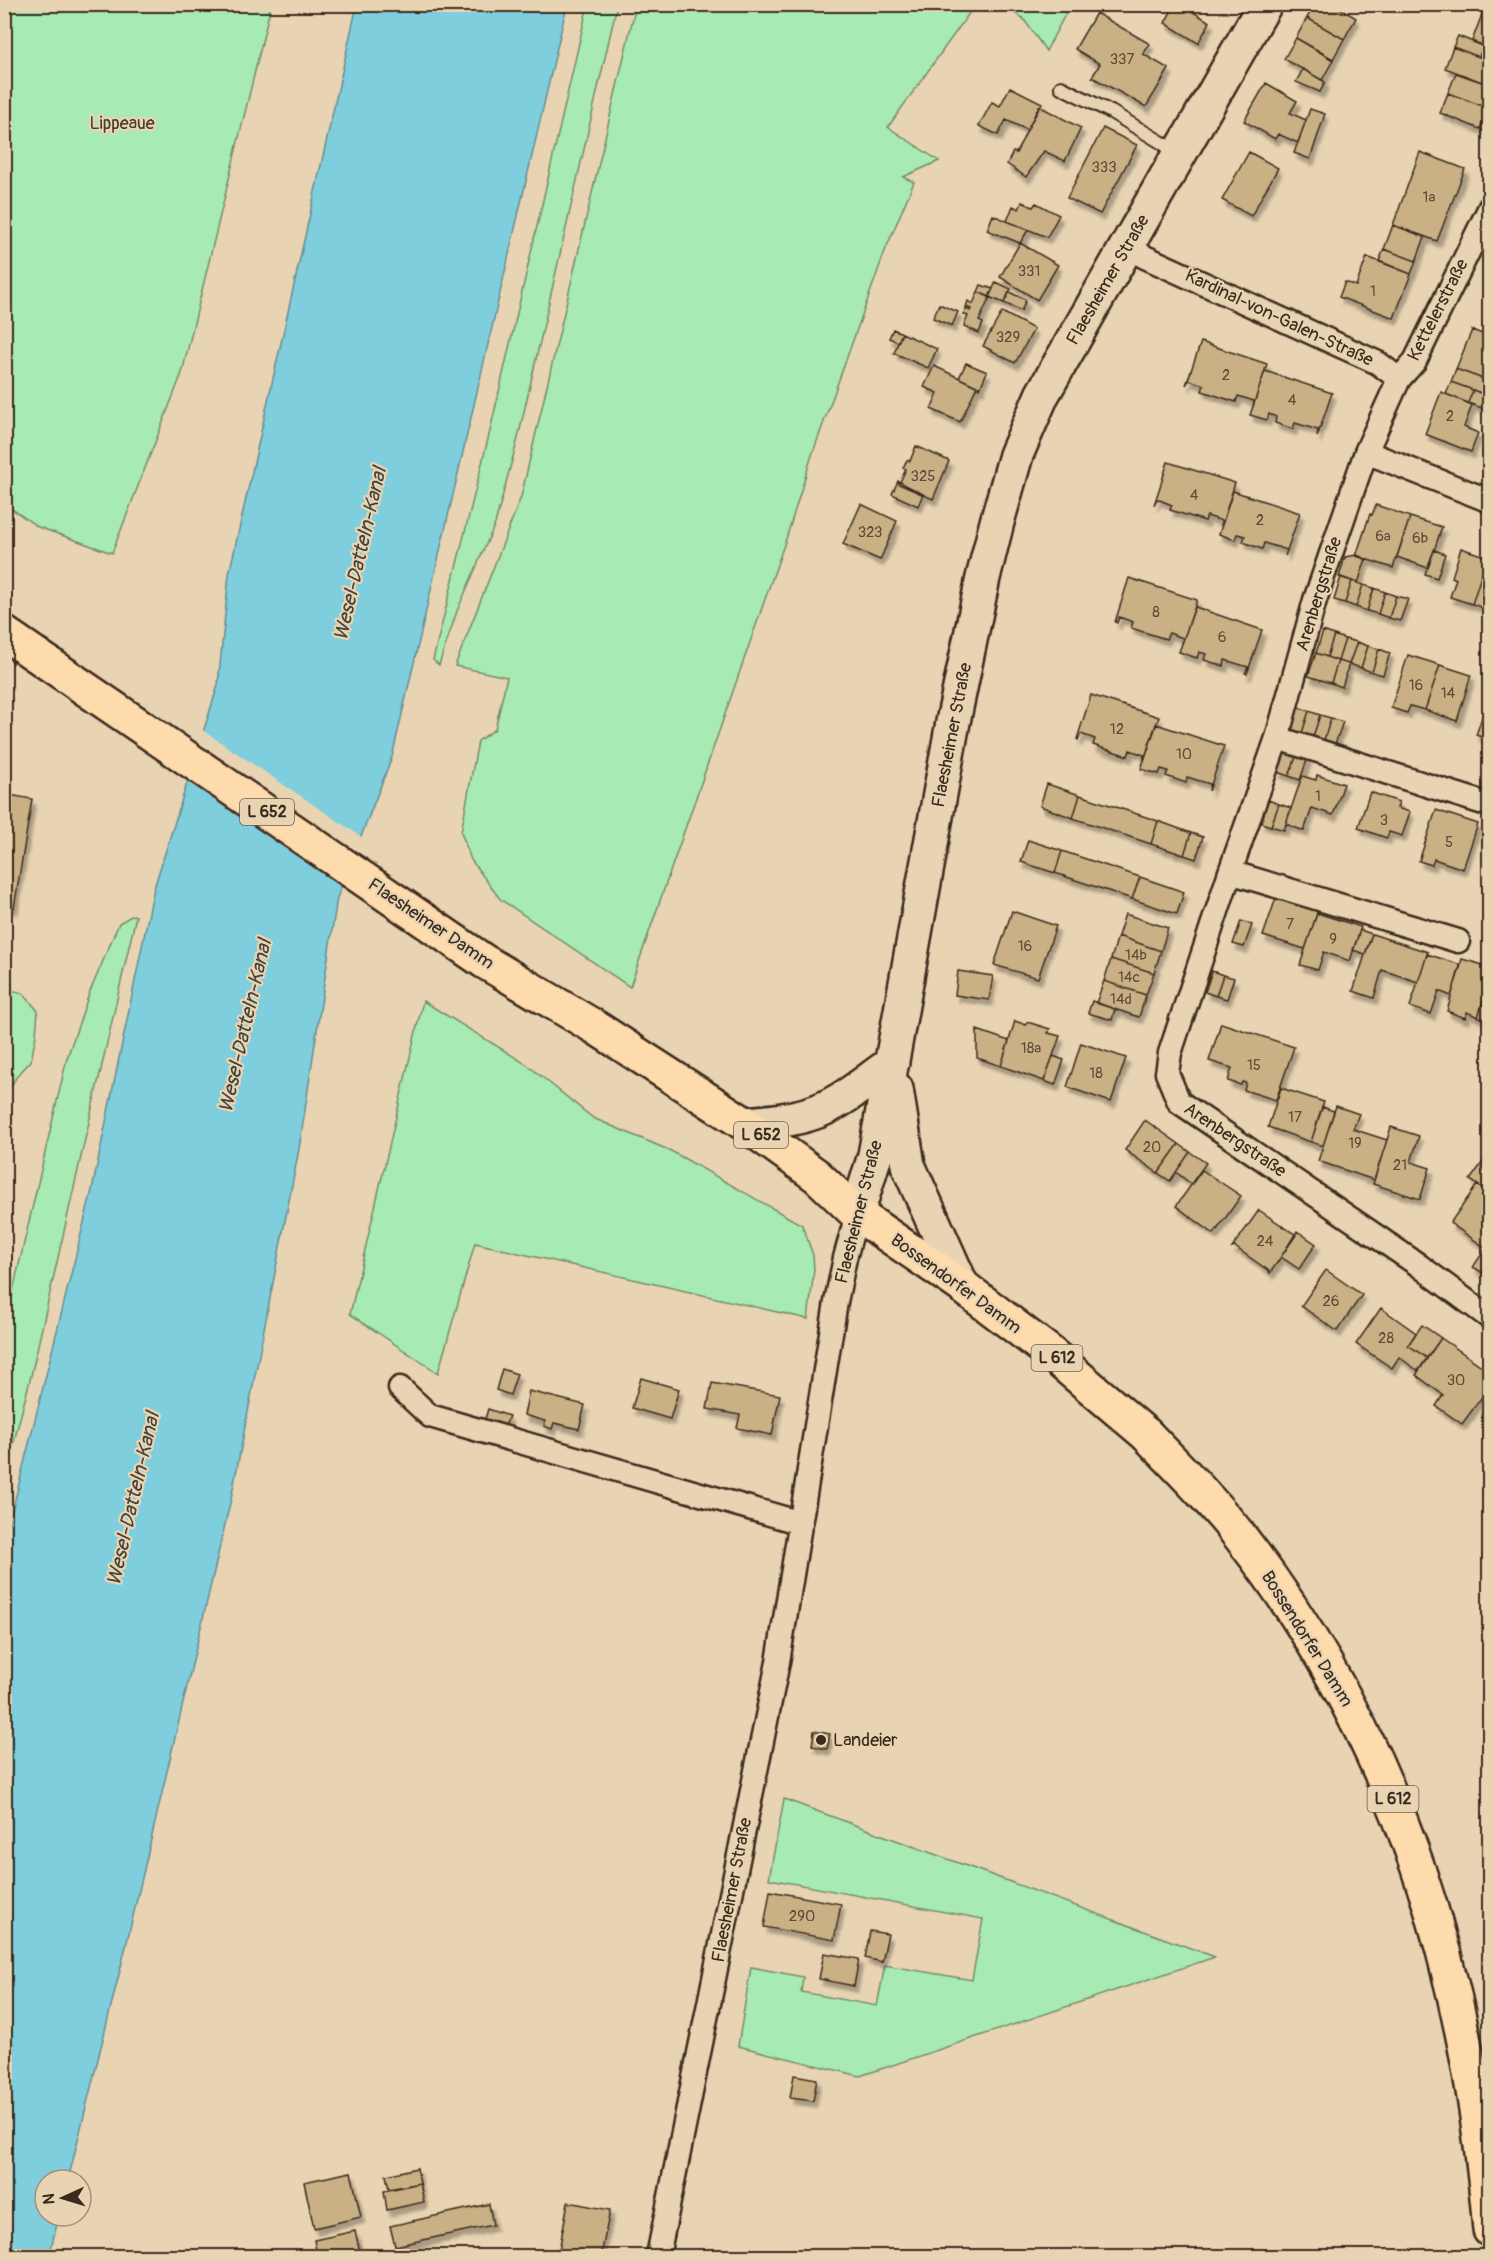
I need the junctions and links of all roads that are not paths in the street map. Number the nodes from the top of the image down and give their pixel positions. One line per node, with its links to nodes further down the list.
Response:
1 (1265, 4): 3 (main road, Flaesheimer Straße)
2 (1061, 87): 3 (lane)
3 (1180, 154): 5 (main road, Flaesheimer Straße)
4 (1490, 207): 6 (street, Kettelerstraße)
5 (1127, 246): 6 (street, Kardinal-von-Galen-Straße); 14 (main road, Flaesheimer Straße)
6 (1399, 379): 7 (street)
7 (1365, 452): 8 (street); 10 (street, Arenbergstraße)
8 (1490, 501)
9 (4, 633): 15 (main road, Flaesheimer Damm / L 652)
10 (1277, 738): 11 (street); 12 (street, Arenbergstraße)
11 (1490, 805)
12 (1230, 872): 13 (street); 18 (street, Arenbergstraße)
13 (1458, 940)
14 (892, 1063): 15 (main road); 16 (main road, Flaesheimer Straße); 17 (main road)
15 (744, 1124): 16 (main road, Flaesheimer Damm / L 652)
16 (857, 1214): 17 (main road, Bossendorfer Damm / L 612); 20 (street, Flaesheimer Straße)
17 (962, 1286): 21 (main road, Bossendorfer Damm / L 612)
18 (1490, 1318)
19 (400, 1388): 20 (street)
20 (801, 1523): 22 (street, Flaesheimer Straße)
21 (1490, 2230)
22 (658, 2256)

